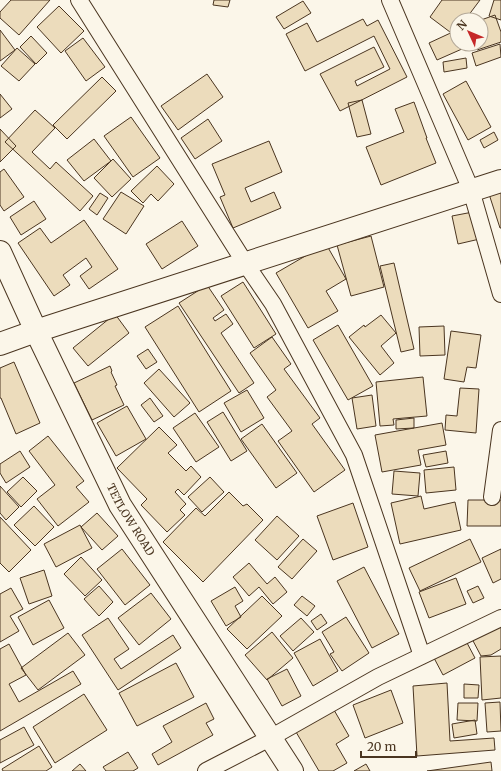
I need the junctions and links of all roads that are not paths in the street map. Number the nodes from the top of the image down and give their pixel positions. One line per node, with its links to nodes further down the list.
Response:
1 (80, 0): 6 (street)
2 (390, 0): 4 (street)
3 (501, 181): 4 (street)
4 (471, 190): 6 (street); 7 (street)
5 (0, 252): 8 (street, TETLOW ROAD)
6 (245, 263): 8 (street); 13 (street)
7 (501, 294)
8 (36, 331): 9 (street); 14 (street, TETLOW ROAD)
9 (0, 344)
10 (501, 430): 11 (street)
11 (492, 497)
12 (501, 618): 13 (street)
13 (422, 656): 14 (street)
14 (270, 738): 15 (street); 16 (street, TETLOW ROAD)
15 (206, 771)
16 (292, 771)

